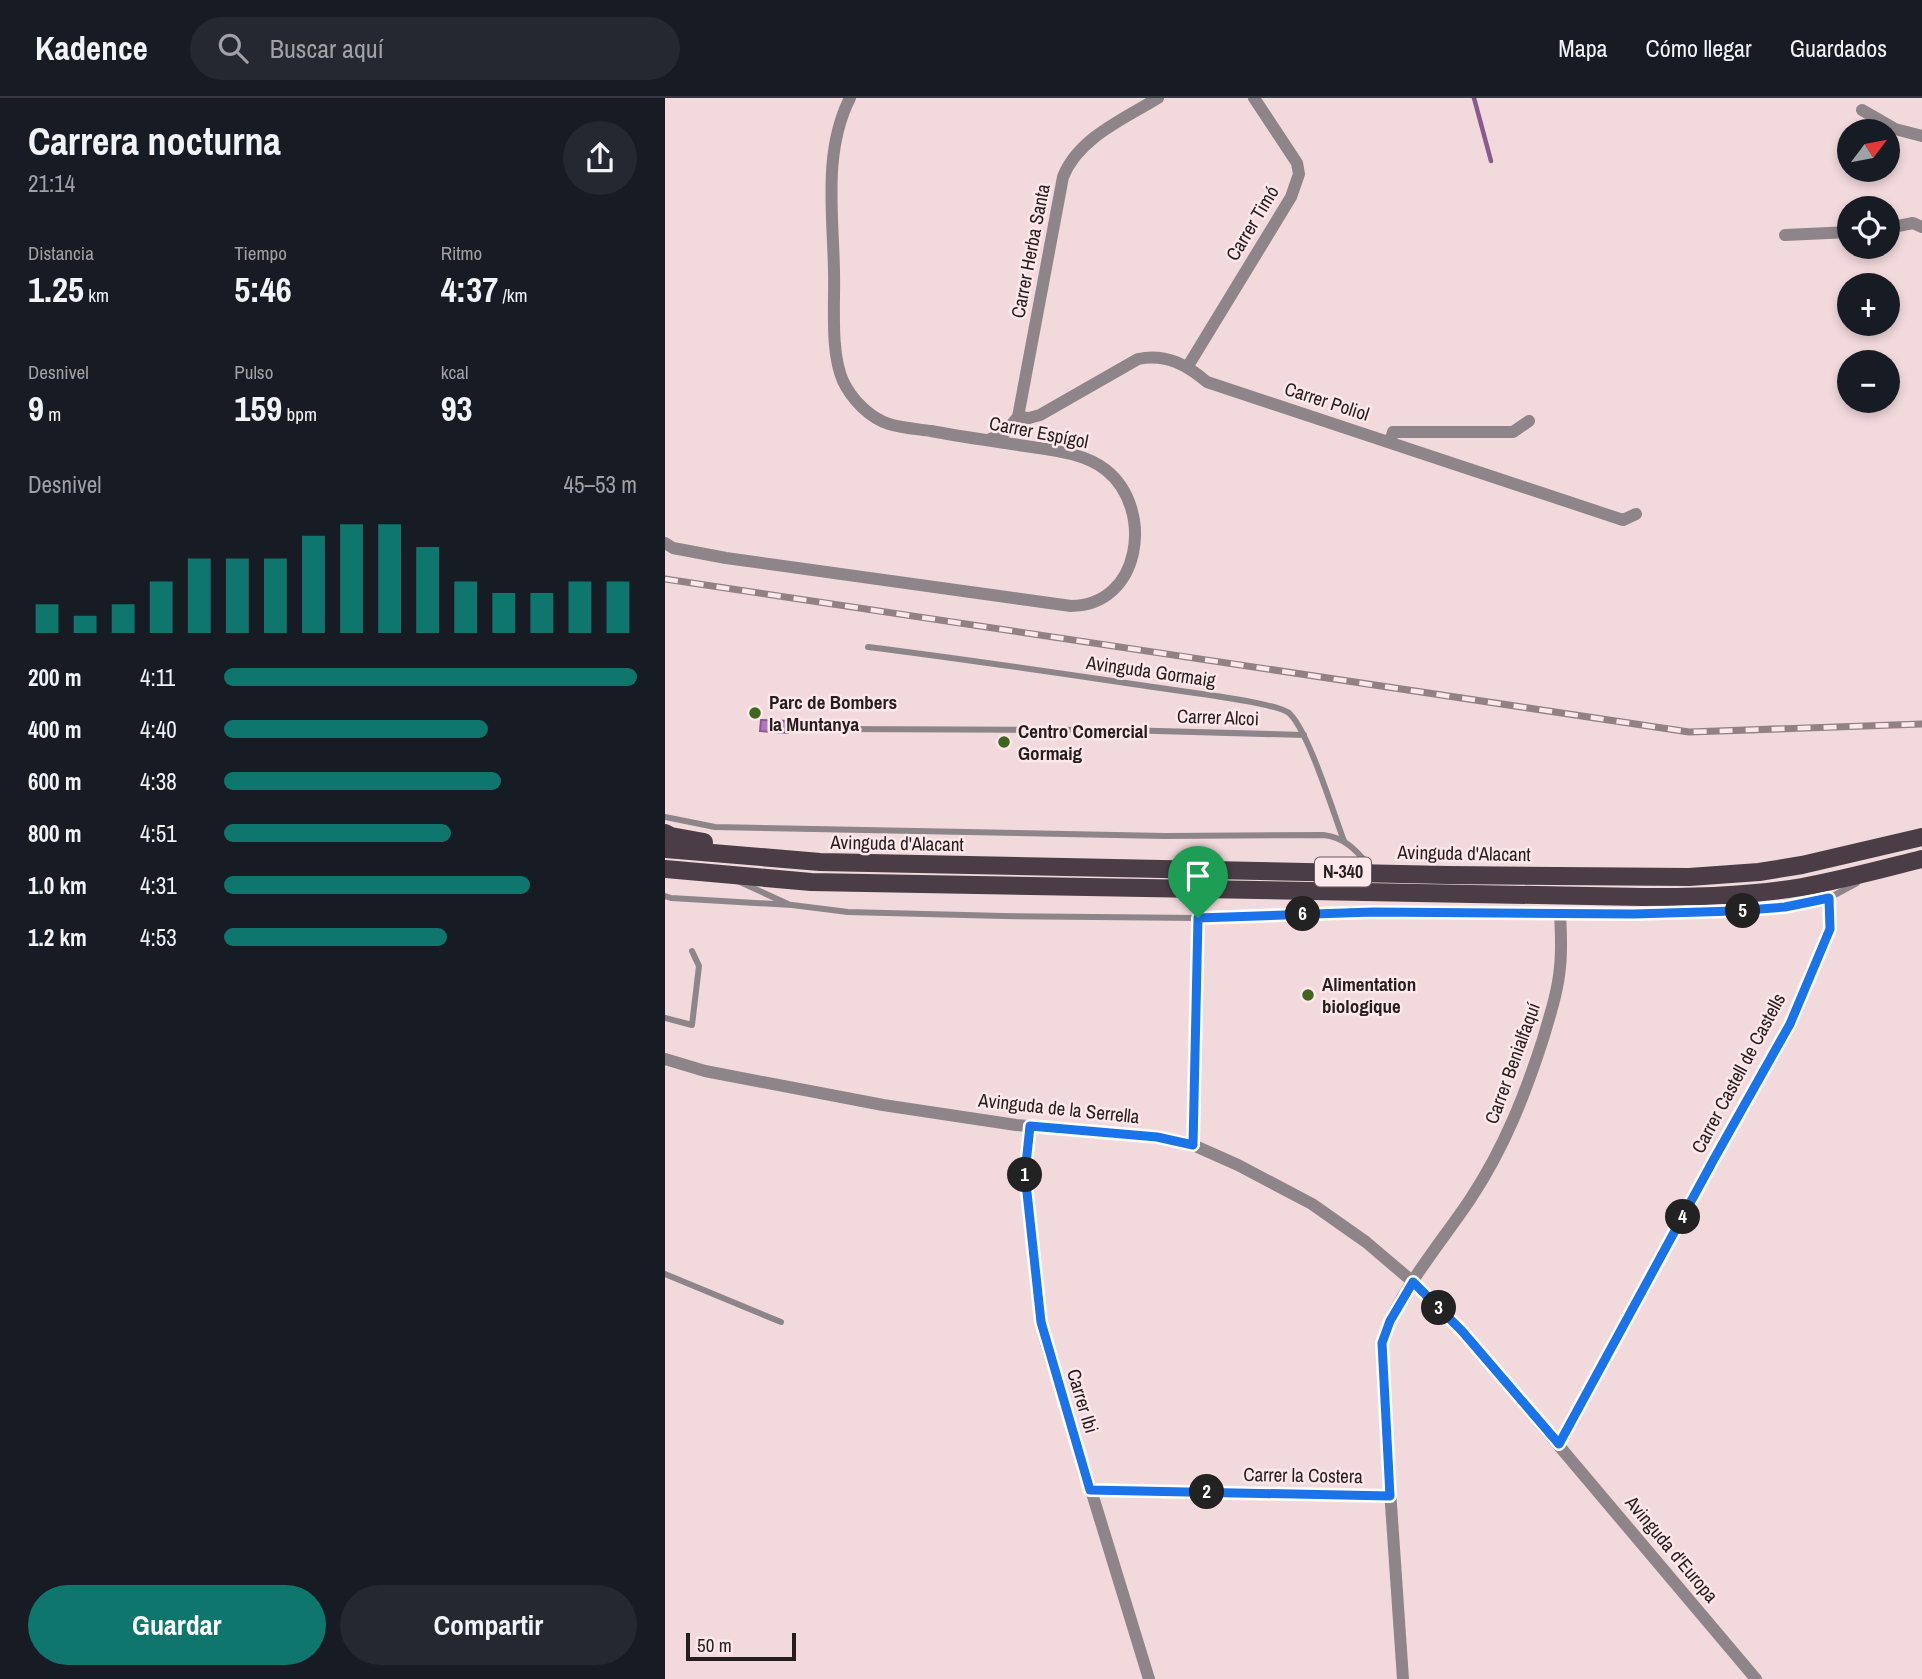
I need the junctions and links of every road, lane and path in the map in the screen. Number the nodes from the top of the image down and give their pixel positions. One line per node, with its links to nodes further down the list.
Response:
1 (850, 98): 13 (street, Carrer Espígol)
2 (1158, 98): 11 (street, Carrer Herba Santa)
3 (1254, 98): 10 (street, Carrer Timó)
4 (1862, 110): 5 (street)
5 (1922, 136)
6 (1900, 226): 7 (street)
7 (1922, 227)
8 (1837, 233): 9 (street)
9 (1785, 235)
10 (1188, 366): 11 (street, Carrer Poliol); 14 (street, Carrer Poliol)
11 (1018, 417): 13 (street)
12 (1529, 421): 14 (street)
13 (987, 440): 16 (street, Carrer Espígol)
14 (1390, 442): 15 (street, Carrer Poliol)
15 (1636, 514)
16 (665, 543)
17 (868, 648): 19 (lane, Avinguda Gormaig)
18 (838, 729): 19 (lane, Carrer Alcoi)
19 (1304, 735): 23 (lane, Avinguda Gormaig)
20 (665, 817): 23 (lane)
21 (665, 833): 25 (main road)
22 (1922, 837): 30 (main road, Avinguda d'Alacant / N-340)
23 (1344, 841): 30 (lane)
24 (665, 849): 25 (main road, Avinguda d'Alacant / N-340)
25 (761, 858): 30 (main road, Avinguda d'Alacant / N-340)
26 (1922, 859): 28 (main road, N-340)
27 (665, 869): 29 (main road, N-340)
28 (1880, 869): 33 (main road, N-340); 35 (lane)
29 (688, 872): 31 (main road, N-340); 32 (main road)
30 (1375, 872)
31 (726, 876): 33 (main road, N-340); 36 (lane)
32 (665, 878)
33 (1199, 890): 38 (lane)
34 (665, 896): 36 (lane)
35 (1829, 898): 37 (lane); 47 (street, Carrer Castell de Castells)
36 (792, 905): 38 (lane)
37 (1560, 913): 38 (lane); 45 (street, Carrer Benialfaquí)
38 (1198, 918): 43 (lane)
39 (692, 951): 40 (lane)
40 (665, 1018)
41 (665, 1059): 42 (street, Avinguda de la Serrella)
42 (1030, 1126): 43 (street, Avinguda de la Serrella); 48 (street, Carrer Ibi)
43 (1193, 1145): 45 (street, Avinguda de la Serrella)
44 (665, 1274): 46 (lane)
45 (1413, 1282): 47 (street, Avinguda d'Europa); 49 (street, Carrer Benialfaquí)
46 (781, 1322)
47 (1559, 1444): 52 (street, Avinguda d'Europa)
48 (1090, 1490): 49 (street, Carrer la Costera); 50 (street, Carrer Ibi)
49 (1390, 1496): 51 (street, Carrer Benialfaquí)
50 (1149, 1679)
51 (1403, 1679)
52 (1756, 1679)

